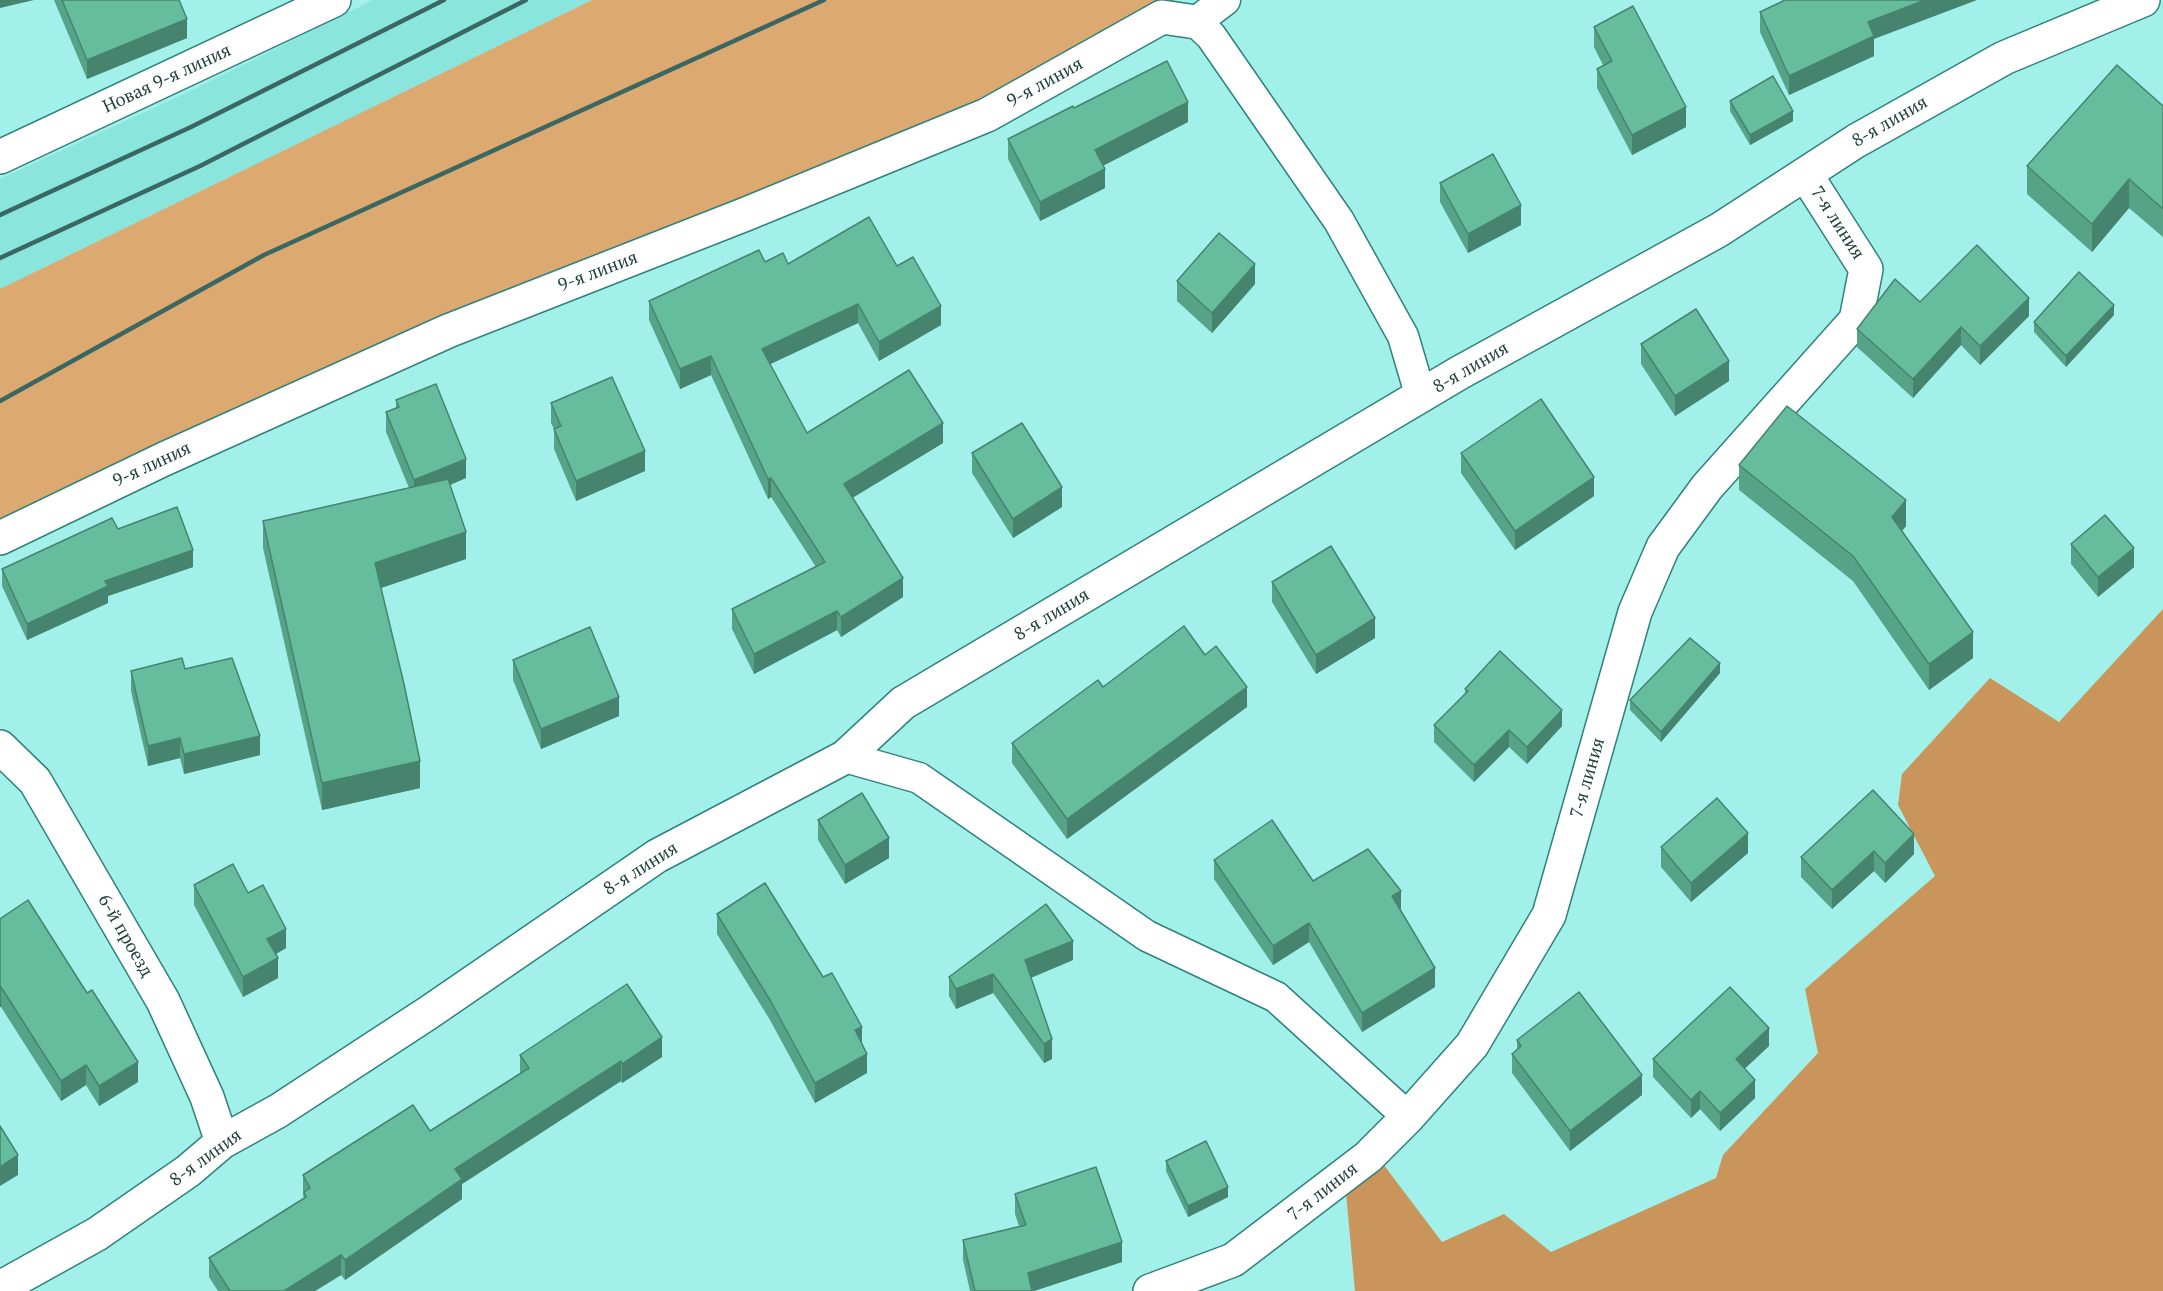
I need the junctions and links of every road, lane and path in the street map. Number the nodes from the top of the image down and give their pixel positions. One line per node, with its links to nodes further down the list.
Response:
1 (334, 0): 5 (street, Новая 9-я линия)
2 (1225, 0): 4 (lane)
3 (2143, 0): 6 (street, 8-я линия)
4 (1196, 22): 7 (lane); 8 (street, 9-я линия)
5 (0, 157)
6 (1806, 175): 7 (street, 8-я линия); 11 (street, 7-я линия)
7 (1421, 397): 10 (street, 8-я линия)
8 (0, 538)
9 (0, 747): 12 (street, 6-й проезд)
10 (845, 757): 11 (lane); 12 (street, 8-я линия)
11 (1408, 1117): 14 (street, 7-я линия)
12 (222, 1142): 13 (street, 8-я линия)
13 (0, 1290)
14 (1150, 1291)

